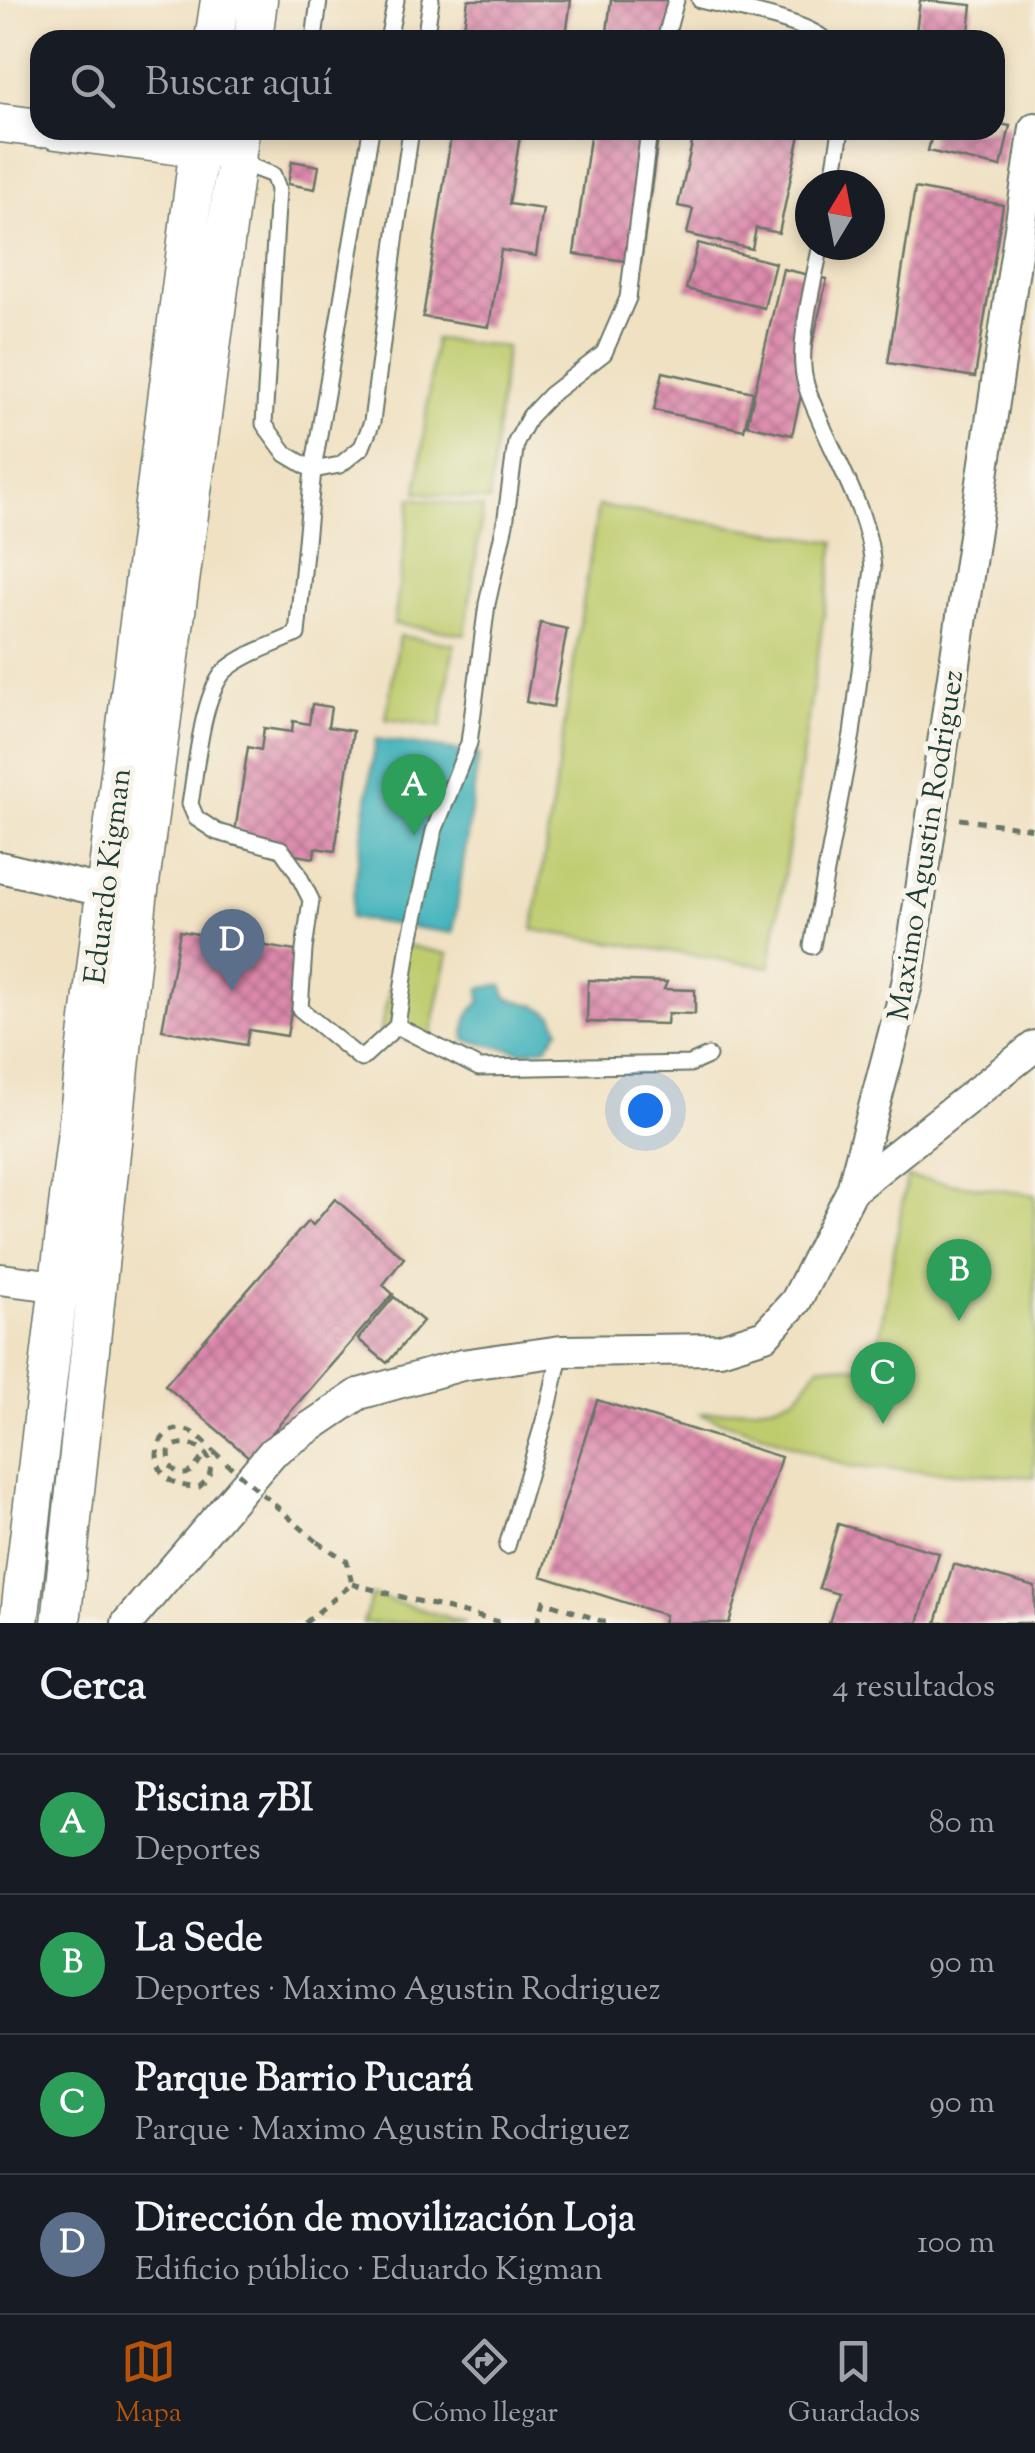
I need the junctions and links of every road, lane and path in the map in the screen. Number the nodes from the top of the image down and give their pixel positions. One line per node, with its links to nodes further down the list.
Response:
1 (220, 0): 8 (street)
2 (258, 0): 9 (street)
3 (320, 0): 10 (lane)
4 (396, 0): 11 (lane)
5 (431, 0): 12 (lane)
6 (676, 0): 13 (lane)
7 (700, 0): 14 (lane)
8 (216, 30)
9 (254, 30)
10 (316, 30)
11 (390, 30)
12 (426, 30)
13 (668, 30)
14 (807, 30)
15 (0, 123): 16 (street)
16 (30, 127)
17 (1035, 128): 28 (street, Maximo Agustin Rodriguez)
18 (199, 140): 31 (street, Eduardo Kigman)
19 (204, 140): 24 (street)
20 (370, 140): 27 (lane)
21 (410, 140): 27 (lane)
22 (648, 140): 33 (lane)
23 (839, 140): 25 (lane)
24 (237, 147): 27 (lane); 31 (street, Eduardo Kigman)
25 (834, 170)
26 (818, 260): 32 (lane)
27 (313, 470): 33 (lane)
28 (932, 815): 29 (path); 36 (street, Maximo Agustin Rodriguez)
29 (1035, 829)
30 (0, 867): 31 (street)
31 (122, 896): 38 (street, Eduardo Kigman); 39 (street, Eduardo Kigman)
32 (812, 946)
33 (397, 1026): 35 (lane)
34 (1035, 1046): 36 (street)
35 (708, 1056)
36 (852, 1190): 40 (street, Maximo Agustin Rodriguez)
37 (0, 1278): 38 (street)
38 (60, 1286): 39 (street); 44 (street, Eduardo Kigman)
39 (96, 1292): 45 (street, Eduardo Kigman)
40 (561, 1351): 42 (lane); 46 (street, Maximo Agustin Rodriguez)
41 (200, 1459): 43 (path, bridge)
42 (508, 1546)
43 (352, 1584): 47 (path); 48 (path)
44 (19, 1623)
45 (61, 1623)
46 (127, 1623)
47 (305, 1623)
48 (503, 1623)
49 (537, 1623): 50 (path)
50 (607, 1623)

